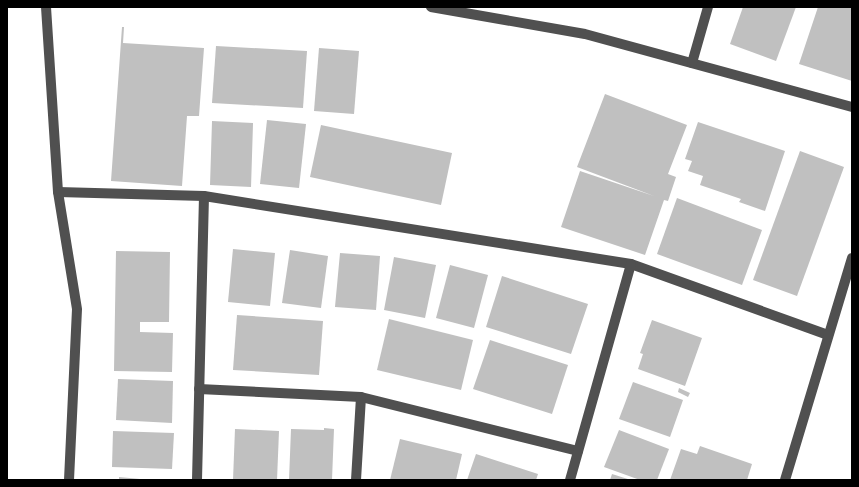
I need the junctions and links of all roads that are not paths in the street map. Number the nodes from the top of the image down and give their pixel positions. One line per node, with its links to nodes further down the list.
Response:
1 (46, 7): 6 (street)
2 (431, 7): 4 (street)
3 (708, 7): 4 (street)
4 (692, 63): 5 (street)
5 (852, 107)
6 (58, 192): 7 (street); 14 (street)
7 (204, 196): 9 (street); 11 (street)
8 (852, 258): 10 (street)
9 (631, 264): 10 (street); 13 (street)
10 (828, 335): 18 (street)
11 (199, 390): 12 (street); 15 (street)
12 (361, 397): 13 (street); 16 (street)
13 (578, 451): 17 (street)
14 (70, 480)
15 (197, 480)
16 (356, 480)
17 (570, 480)
18 (785, 480)

